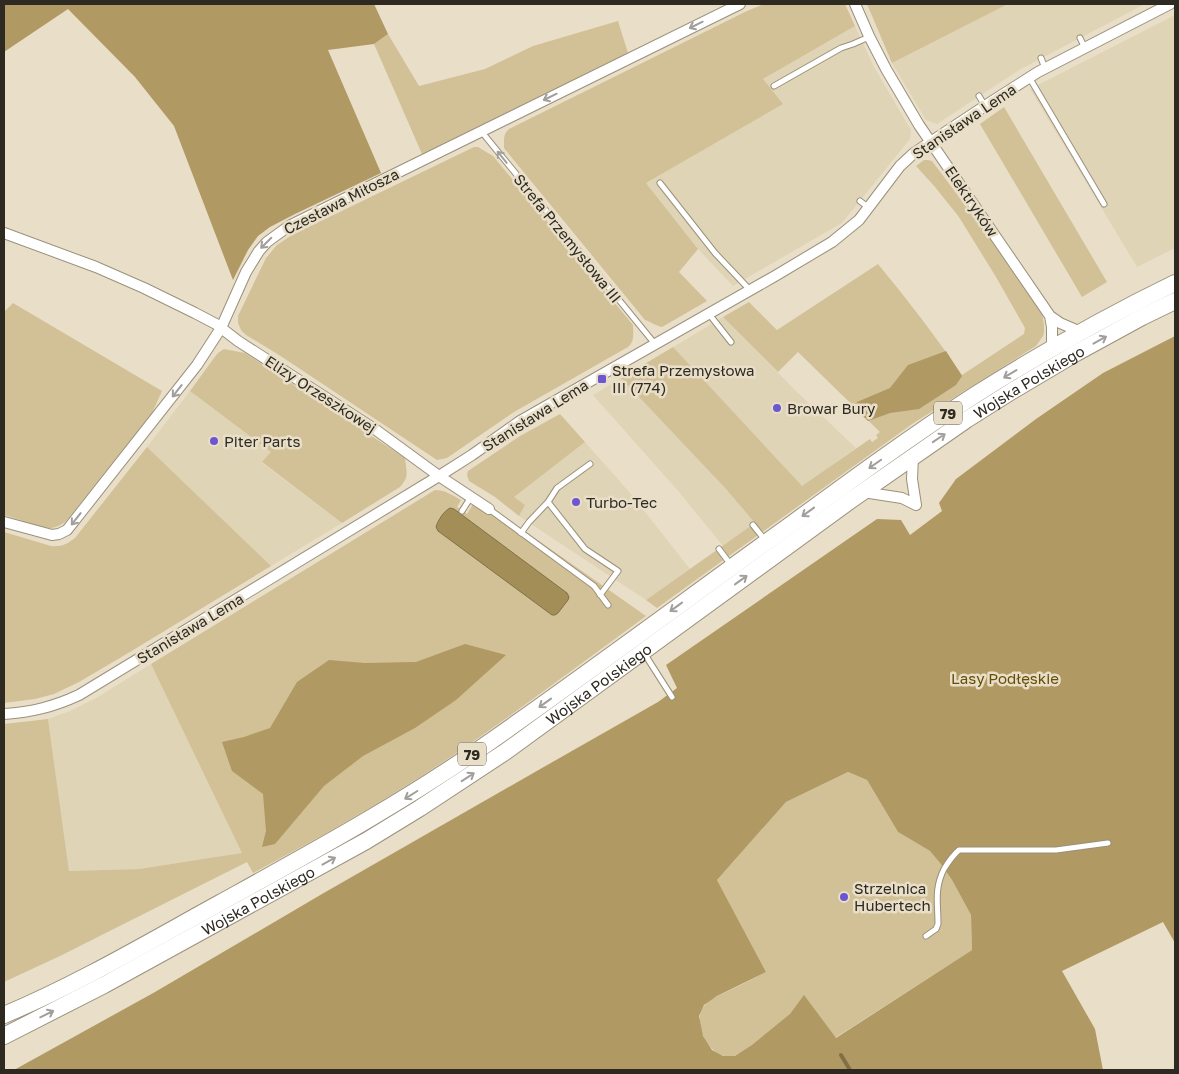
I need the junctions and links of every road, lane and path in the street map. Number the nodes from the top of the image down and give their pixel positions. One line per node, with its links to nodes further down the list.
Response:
1 (740, 4): 13 (street, Czesława Miłosza, one-way to 13)
2 (855, 4): 4 (street, Elektryków)
3 (1170, 4): 6 (street, Stanisława Lema)
4 (869, 36): 10 (lane); 14 (street, Elektryków)
5 (1080, 38): 6 (lane)
6 (1085, 48): 8 (street, Stanisława Lema)
7 (1041, 58): 8 (lane)
8 (1045, 68): 9 (street, Stanisława Lema)
9 (1029, 77): 12 (street, Stanisława Lema); 17 (lane)
10 (774, 86)
11 (979, 96): 12 (lane)
12 (985, 106): 14 (street, Stanisława Lema)
13 (481, 131): 25 (street, Czesława Miłosza, one-way to 25); 28 (lane, Strefa Przemysłowa III, one-way to 13)
14 (930, 142): 18 (street, Stanisława Lema); 24 (street, Elektryków)
15 (660, 183): 21 (lane)
16 (860, 201): 18 (lane)
17 (1104, 204)
18 (869, 208): 21 (street, Stanisława Lema)
19 (4, 233): 25 (street, Elizy Orzeszkowej)
20 (1175, 282): 26 (main road, Wojska Polskiego / 79)
21 (750, 290): 23 (street, Stanisława Lema)
22 (1175, 300): 30 (main road, Wojska Polskiego / 79, one-way to 22)
23 (709, 313): 27 (lane); 28 (street, Stanisława Lema)
24 (1050, 316): 26 (street, Elektryków); 29 (street, Elektryków)
25 (221, 328): 32 (street, Elizy Orzeszkowej); 38 (street, Czesława Miłosza, one-way to 38)
26 (1081, 332): 29 (main road, Wojska Polskiego / 79)
27 (731, 342)
28 (655, 344): 32 (street, Stanisława Lema)
29 (1052, 349): 41 (main road, Wojska Polskiego / 79, one-way to 41)
30 (914, 456): 33 (main road, Wojska Polskiego / 79); 33 (street)
31 (590, 464): 35 (lane)
32 (439, 476): 34 (street, Elizy Orzeszkowej); 48 (street, Stanisława Lema)
33 (863, 492): 46 (main road, Wojska Polskiego / 79, one-way to 33)
34 (471, 496): 36 (street, Elizy Orzeszkowej); 37 (lane)
35 (548, 502): 40 (lane); 44 (lane)
36 (489, 509): 40 (lane, Elizy Orzeszkowej)
37 (462, 510)
38 (4, 522)
39 (753, 525): 41 (lane)
40 (521, 532): 44 (lane, Elizy Orzeszkowej)
41 (766, 542): 43 (main road, Wojska Polskiego / 79)
42 (719, 549): 43 (lane)
43 (732, 567): 51 (main road, Wojska Polskiego / 79, one-way to 51)
44 (600, 595): 45 (lane, Elizy Orzeszkowej)
45 (608, 605)
46 (643, 651): 47 (lane); 52 (main road, Wojska Polskiego / 79, one-way to 46)
47 (672, 697)
48 (4, 714)
49 (1108, 843): 50 (lane)
50 (926, 936)
51 (4, 1015)
52 (4, 1036)

